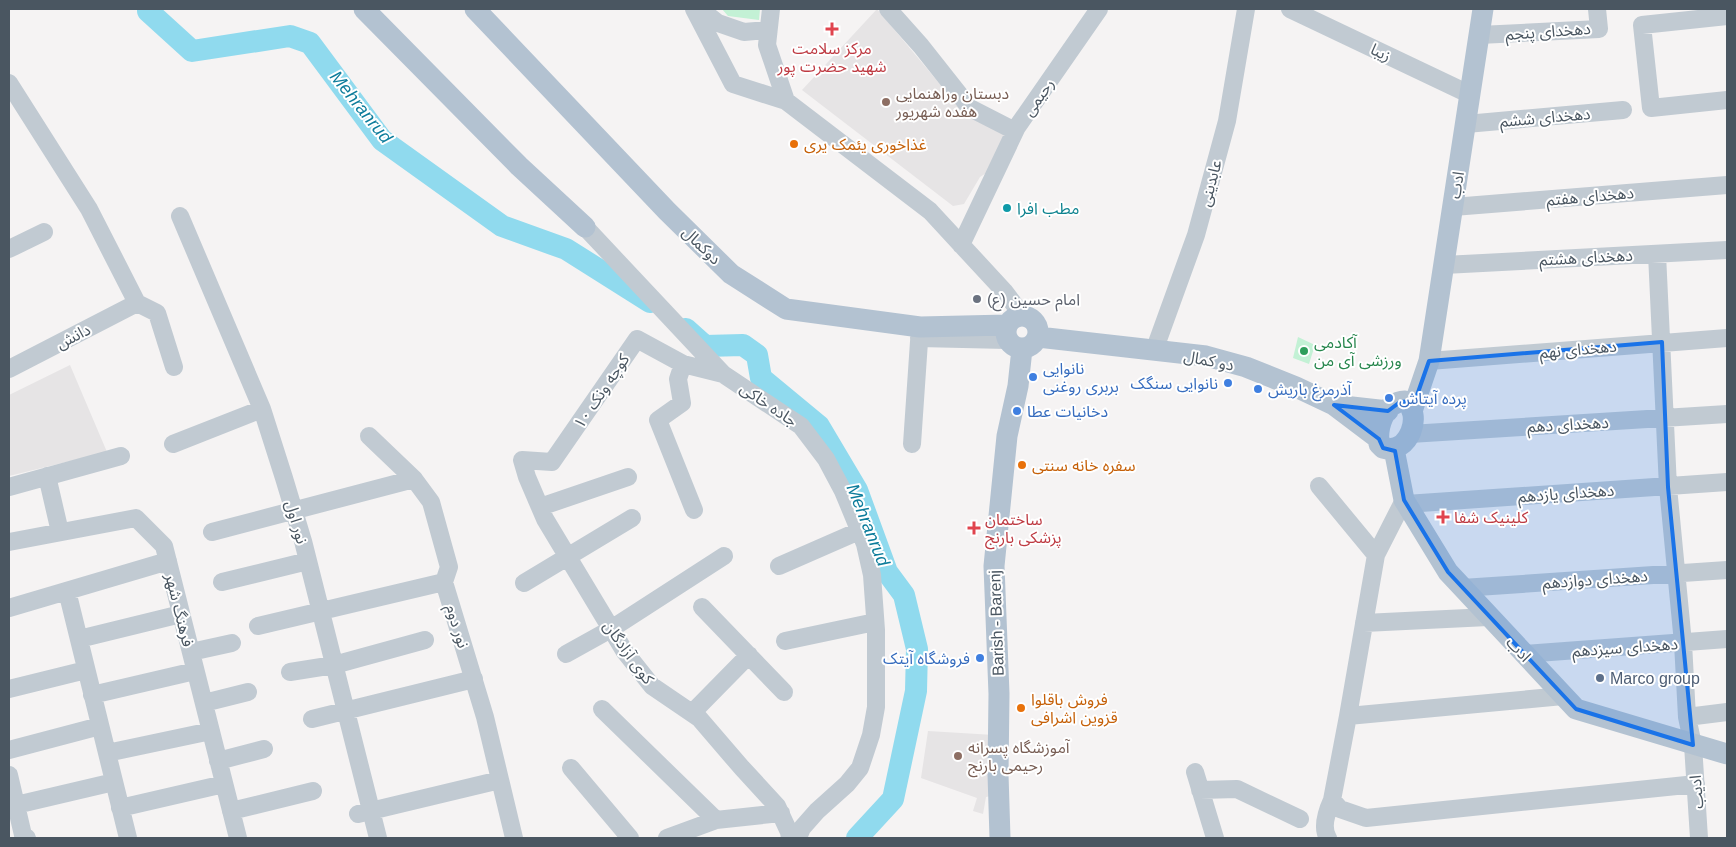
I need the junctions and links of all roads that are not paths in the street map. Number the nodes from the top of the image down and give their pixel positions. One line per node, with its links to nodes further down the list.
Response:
1 (364, 9): 25 (main road)
2 (475, 9): 33 (main road, دوکمال)
3 (694, 9): 18 (street)
4 (700, 9): 13 (street)
5 (771, 9): 13 (street)
6 (888, 9): 21 (street)
7 (1099, 9): 21 (street, رحیمی)
8 (1246, 9): 37 (street, عابدینی)
9 (1290, 9): 16 (street, زیبا)
10 (1483, 9): 14 (main road, ادب)
11 (1597, 9): 14 (street, دهخدای پنجم)
12 (1727, 16): 17 (street)
13 (768, 30): 18 (street)
14 (1479, 35): 16 (main road, ادب)
15 (9, 83): 32 (street)
16 (1471, 95): 20 (main road, ادب)
17 (1727, 100)
18 (786, 102): 27 (street)
19 (1623, 110): 20 (street, دهخدای ششم)
20 (1466, 124): 23 (main road, ادب)
21 (1015, 131): 27 (street, رحیمی)
22 (1727, 185): 23 (street, دهخدای هفتم)
23 (1453, 207): 31 (main road, ادب)
24 (180, 216): 45 (street, نور اول)
25 (585, 227): 42 (street, جاده خاکی)
26 (44, 232): 28 (street)
27 (961, 245): 34 (street)
28 (9, 248)
29 (1727, 250): 30 (street, دهخدای هشتم)
30 (1657, 254): 31 (street, دهخدای هشتم); 36 (street, ادیب)
31 (1444, 265): 38 (main road, ادب)
32 (137, 303): 40 (street); 41 (street, دانش)
33 (920, 332): 34 (main road, دوکمال); 51 (street)
34 (1023, 332): 37 (main road, دو کمال); 155 (main road, Barish - Barenj)
35 (1727, 338): 36 (street, دهخدای نهم)
36 (1662, 342): 38 (street, دهخدای نهم); 47 (street, ادیب)
37 (1154, 351): 43 (main road, دو کمال)
38 (1429, 361): 44 (main road)
39 (683, 364): 42 (street); 54 (street, کوچه ونک ۱۰); 64 (street)
40 (174, 367)
41 (9, 369)
42 (723, 374): 67 (street, جاده خاکی)
43 (1334, 405): 44 (main road); 52 (main road)
44 (1400, 408): 48 (main road); 52 (main road)
45 (262, 409): 50 (street); 65 (street, نور اول)
46 (1727, 414): 47 (street, دهخدای دهم)
47 (1665, 418): 48 (street, دهخدای دهم); 60 (street, ادیب)
48 (1410, 434): 52 (main road)
49 (369, 436): 57 (street, نور دوم)
50 (173, 444)
51 (912, 444)
52 (1387, 444): 62 (main road, ادب)
53 (121, 456): 55 (street)
54 (522, 460): 63 (street, کوی آزادگان)
55 (47, 476): 61 (street); 68 (street)
56 (628, 477): 63 (street)
57 (414, 479): 65 (street); 80 (street, نور دوم)
58 (1727, 482): 60 (street, دهخدای یازدهم)
59 (1319, 486): 71 (street)
60 (1668, 486): 62 (street, دهخدای یازدهم); 78 (street, ادیب)
61 (9, 487)
62 (1405, 502): 71 (street); 82 (main road, ادب)
63 (540, 507): 73 (street, کوی آزادگان)
64 (694, 510)
65 (294, 512): 69 (street); 75 (street, نور اول)
66 (632, 518): 73 (street)
67 (859, 531): 76 (street); 89 (street, جاده خاکی)
68 (60, 532): 70 (street, فرهنگ شهر); 74 (street, فرهنگ شهر)
69 (212, 532)
70 (9, 542)
71 (1376, 555): 90 (street)
72 (724, 556): 92 (street)
73 (567, 557): 81 (street); 92 (street, کوی آزادگان)
74 (168, 561): 83 (street); 87 (street, فرهنگ شهر)
75 (308, 562): 79 (street); 86 (street, نور اول)
76 (779, 566)
77 (1727, 570): 78 (street, دهخدای دوازدهم)
78 (1677, 573): 82 (street, دهخدای دوازدهم); 98 (street, ادیب)
79 (222, 582)
80 (444, 582): 86 (street); 107 (street, نور دوم)
81 (524, 583)
82 (1462, 588): 88 (main road, ادب)
83 (67, 591): 85 (street); 93 (street)
84 (702, 607): 102 (street)
85 (9, 608)
86 (321, 612): 91 (street); 103 (street, نور اول)
87 (181, 614): 93 (street); 99 (street, فرهنگ شهر)
88 (1488, 617): 90 (street); 101 (main road, ادب)
89 (875, 622): 96 (street); 154 (street, جاده خاکی)
90 (1364, 623): 118 (street)
91 (258, 626)
92 (610, 629): 100 (street); 117 (street, کوی آزادگان)
93 (79, 639): 104 (street)
94 (1727, 639): 98 (street, دهخدای سیزدهم)
95 (425, 640): 103 (street)
96 (785, 641)
97 (232, 643): 99 (street)
98 (1682, 643): 101 (street, دهخدای سیزدهم); 119 (street, ادیب)
99 (191, 652): 105 (street, فرهنگ شهر)
100 (566, 654)
101 (1523, 654): 112 (main road, ادب)
102 (749, 655): 110 (street); 117 (street)
103 (334, 664): 106 (street); 115 (street, نور اول)
104 (86, 670): 108 (street); 111 (street)
105 (195, 671): 111 (street); 113 (street, فرهنگ شهر)
106 (290, 672)
107 (474, 679): 115 (street); 132 (street, نور دوم)
108 (9, 689)
109 (248, 692): 113 (street)
110 (784, 692)
111 (92, 695): 121 (street)
112 (1564, 696): 118 (street); 123 (main road, ادب)
113 (204, 703): 122 (street, فرهنگ شهر)
114 (602, 709): 145 (street)
115 (346, 711): 120 (street); 142 (street, نور اول)
116 (1727, 712): 119 (street)
117 (692, 713): 143 (street, کوی آزادگان)
118 (1348, 716): 138 (street)
119 (1687, 717): 123 (street, ادیب)
120 (312, 719)
121 (100, 726): 125 (street); 126 (street)
122 (211, 731): 126 (street); 128 (street, فرهنگ شهر)
123 (1693, 745): 127 (main road, ادب); 135 (street, ادیب)
124 (264, 749): 128 (street)
125 (9, 750)
126 (107, 753): 133 (street)
127 (1727, 754)
128 (218, 761): 134 (street, فرهنگ شهر)
129 (571, 768): 151 (street)
130 (1195, 772): 136 (street)
131 (9, 779): 139 (street)
132 (500, 780): 142 (street); 150 (street, نور دوم)
133 (114, 782): 139 (street); 140 (street)
134 (224, 784): 140 (street); 141 (street, فرهنگ شهر)
135 (1696, 784): 138 (street); 158 (street, ادیب)
136 (1200, 790): 144 (street); 156 (street)
137 (313, 791): 141 (street)
138 (1332, 800): 157 (street)
139 (16, 805): 146 (street)
140 (120, 808): 147 (street)
141 (231, 811): 148 (street, فرهنگ شهر)
142 (365, 813): 149 (street, نور اول)
143 (780, 814): 145 (street); 153 (street, کوی آزادگان)
144 (1300, 818)
145 (716, 820): 152 (street)
146 (20, 837)
147 (128, 838)
148 (238, 838)
149 (378, 838)
150 (514, 838)
151 (630, 838)
152 (667, 838)
153 (790, 838)
154 (798, 838)
155 (1000, 838)
156 (1215, 838)
157 (1328, 838)
158 (1700, 838)

